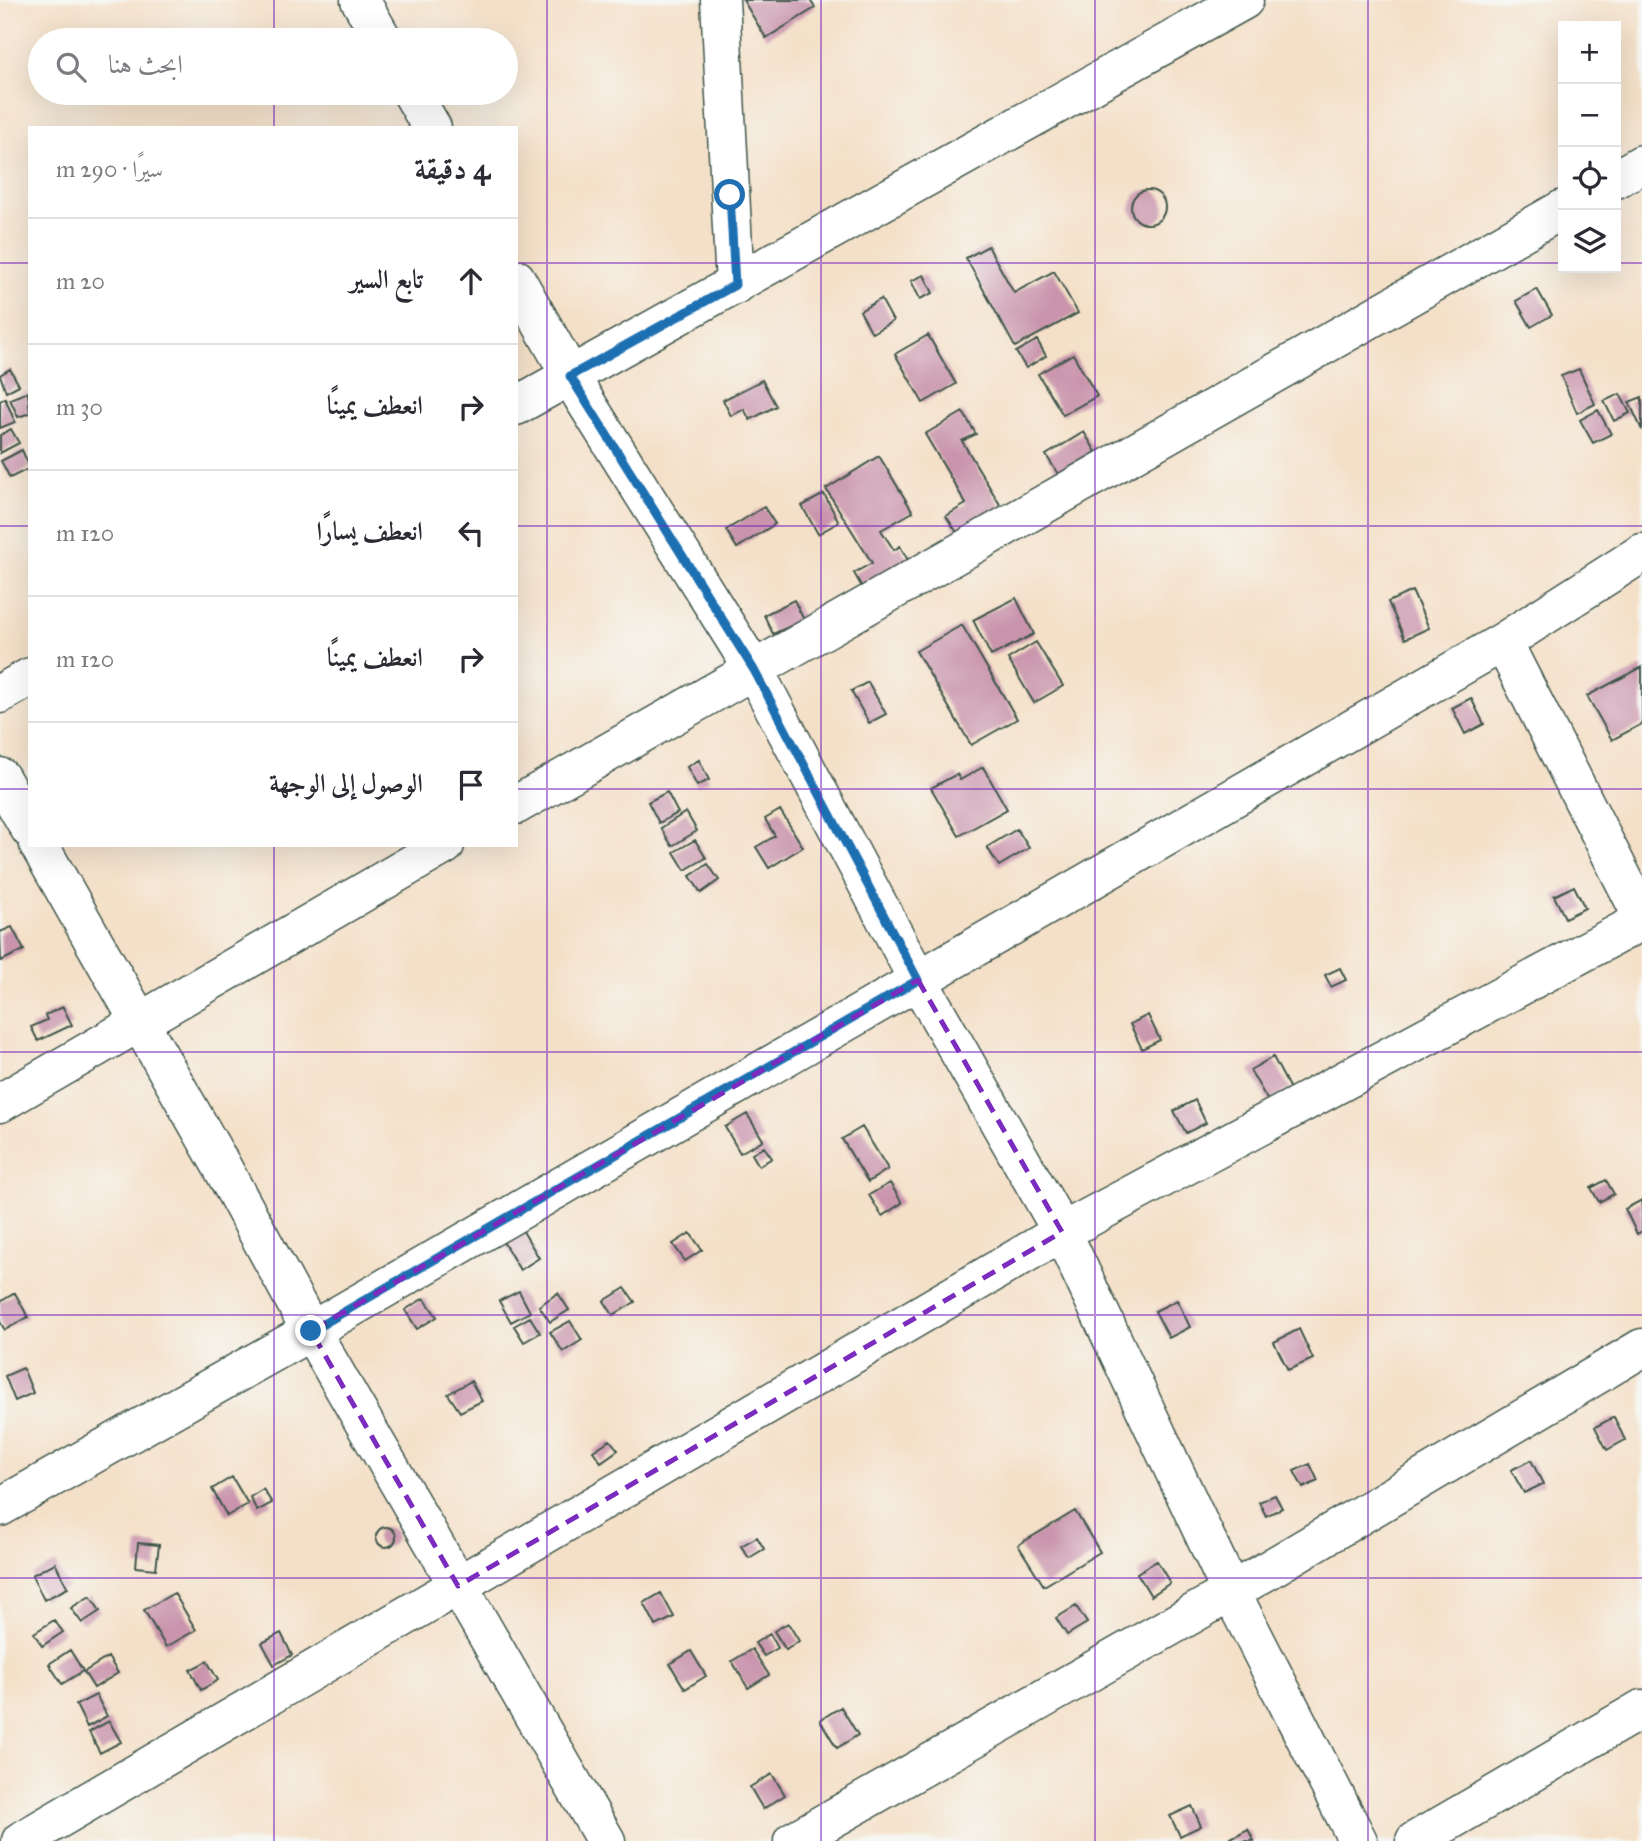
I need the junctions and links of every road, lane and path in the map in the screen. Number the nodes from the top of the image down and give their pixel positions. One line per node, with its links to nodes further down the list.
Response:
1 (360, 0): 4 (street)
2 (720, 0): 11 (street)
3 (1244, 0): 11 (street)
4 (376, 28)
5 (419, 105): 6 (street)
6 (431, 126)
7 (1642, 164): 8 (street)
8 (1621, 176)
9 (1561, 210): 16 (street)
10 (518, 283): 12 (street)
11 (735, 285): 12 (street)
12 (570, 376): 13 (street); 16 (street)
13 (518, 405)
14 (1642, 554): 15 (street)
15 (1503, 642): 24 (street); 25 (street)
16 (754, 670): 20 (street); 25 (street)
17 (28, 678): 18 (street)
18 (0, 694)
19 (0, 776): 21 (street)
20 (518, 804)
21 (28, 825)
22 (40, 847): 26 (street)
23 (441, 847): 26 (street)
24 (1642, 919): 28 (street)
25 (918, 980): 28 (street); 29 (street)
26 (138, 1020): 27 (street); 29 (street)
27 (0, 1103)
28 (1062, 1232): 32 (street); 33 (street)
29 (311, 1331): 31 (street); 32 (street)
30 (1642, 1348): 33 (street)
31 (0, 1507)
32 (458, 1586): 35 (street); 36 (street)
33 (1231, 1592): 37 (street); 38 (street)
34 (1642, 1709): 39 (street)
35 (20, 1841)
36 (606, 1841)
37 (793, 1841)
38 (1358, 1841)
39 (1415, 1841)

